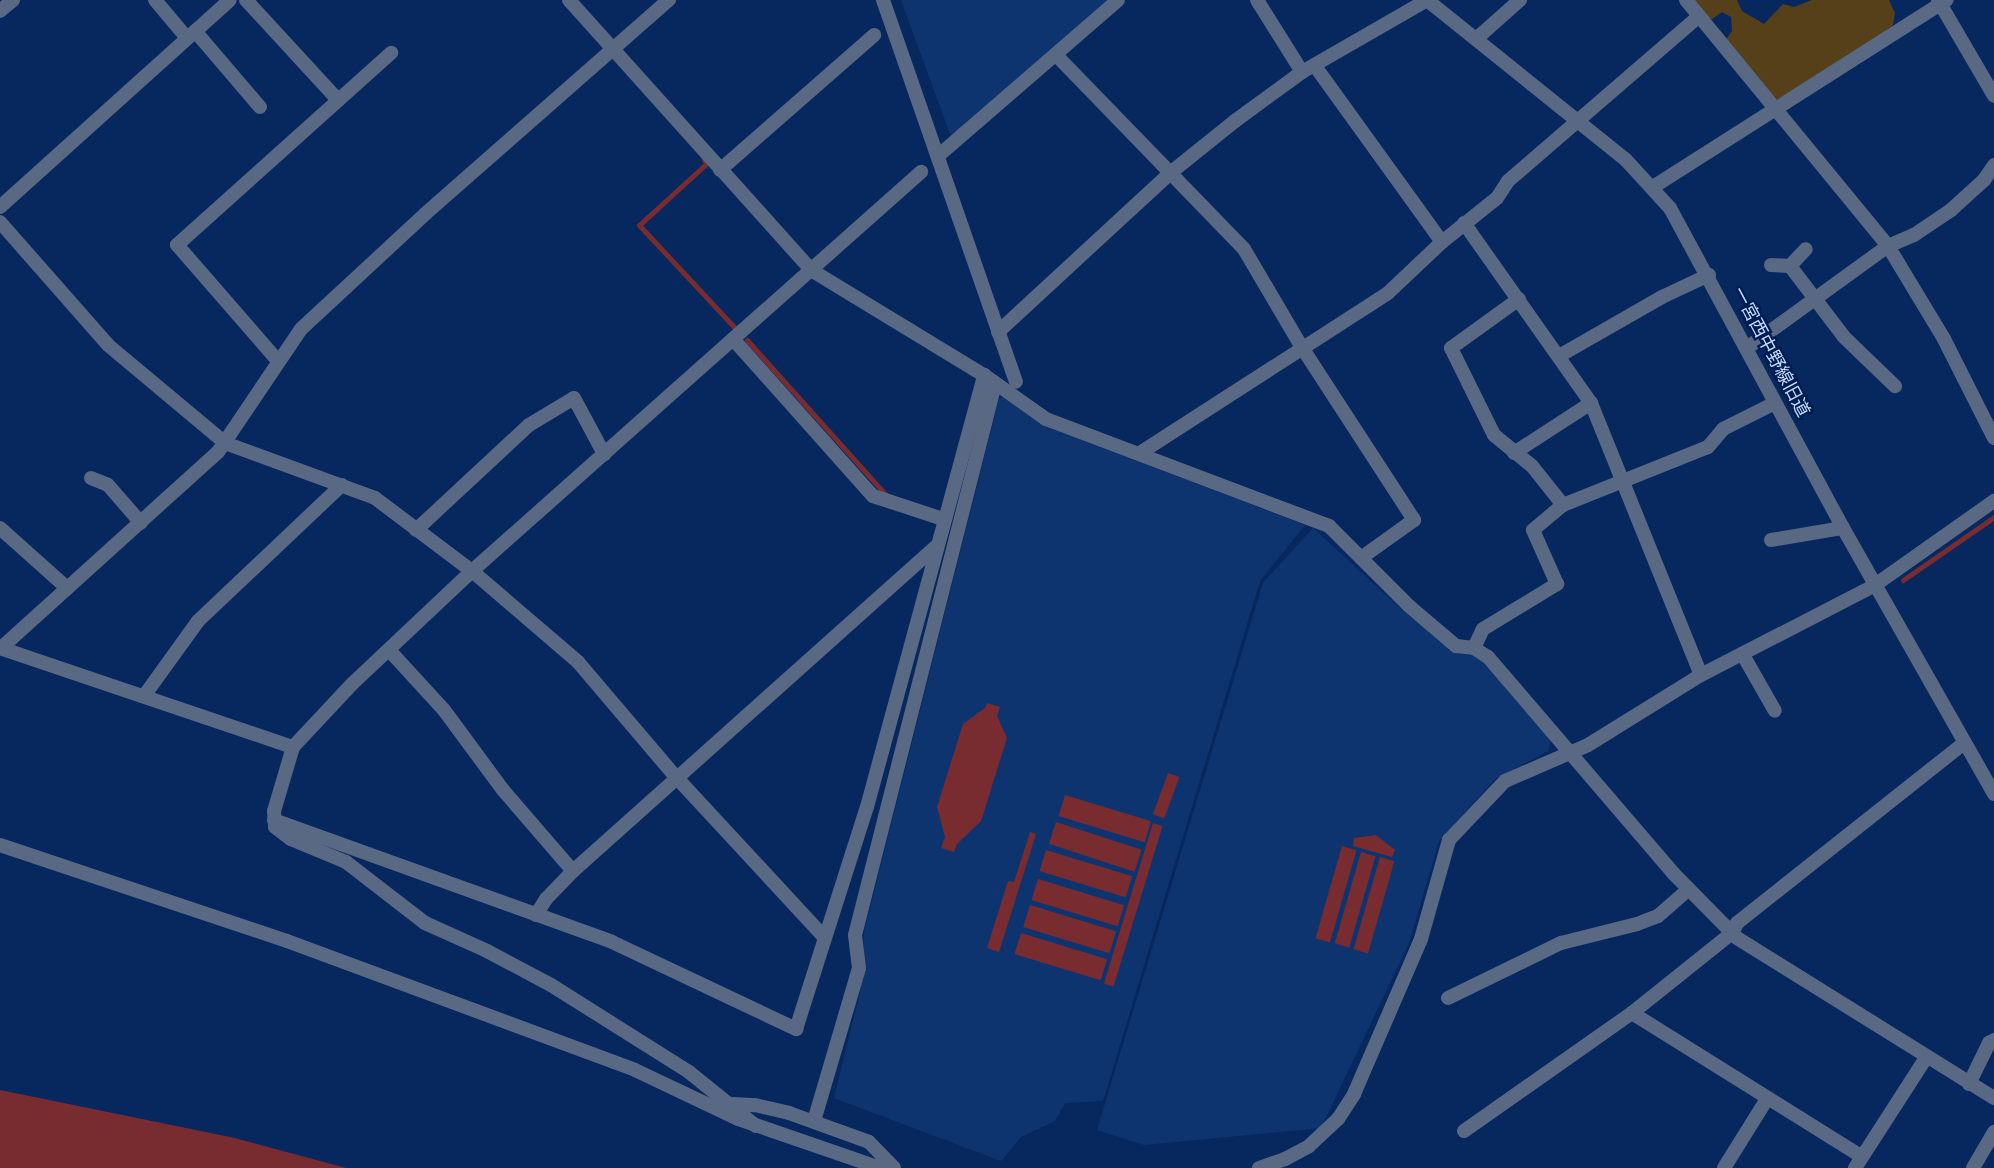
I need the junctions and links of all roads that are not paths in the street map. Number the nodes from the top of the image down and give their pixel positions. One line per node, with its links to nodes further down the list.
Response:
1 (13, 0): 14 (street)
2 (155, 0): 17 (street)
3 (230, 0): 17 (street)
4 (246, 0): 24 (street)
5 (569, 0): 19 (street)
6 (668, 0): 19 (street)
7 (883, 0): 28 (street)
8 (1118, 0): 21 (street)
9 (1257, 0): 22 (street)
10 (1427, 0): 18 (street, 一宮西中野線旧道); 22 (street)
11 (1520, 0): 18 (street)
12 (1686, 0): 15 (street)
13 (1942, 1): 23 (street); 26 (street)
14 (0, 11)
15 (1698, 17): 26 (street); 27 (street)
16 (874, 34): 30 (street)
17 (191, 35): 25 (street); 34 (street)
18 (1476, 39): 27 (street, 一宮西中野線旧道)
19 (612, 48): 30 (street); 51 (street)
20 (391, 53): 24 (street)
21 (1056, 56): 28 (street); 32 (street)
22 (1309, 69): 32 (street); 37 (street)
23 (1994, 96)
24 (338, 100): 51 (street)
25 (260, 107)
26 (1776, 109): 33 (street); 38 (street)
27 (1580, 122): 33 (street, 一宮西中野線旧道); 36 (street)
28 (938, 156): 46 (street)
29 (1994, 165): 38 (street)
30 (720, 170): 42 (street)
31 (921, 172): 42 (street)
32 (1169, 174): 46 (street); 49 (street)
33 (1653, 187): 43 (street, 一宮西中野線旧道)
34 (0, 207)
35 (0, 222): 58 (street)
36 (1464, 223): 37 (street); 45 (street)
37 (1442, 242): 49 (street)
38 (1888, 246): 44 (street); 57 (street)
39 (1806, 249): 41 (street)
40 (1771, 265): 41 (street)
41 (1790, 266): 44 (street)
42 (811, 270): 47 (street); 52 (street)
43 (1709, 275): 48 (street, 一宮西中野線旧道); 50 (street)
44 (1815, 297): 48 (street); 54 (street)
45 (1519, 299): 50 (street); 60 (street)
46 (998, 332): 53 (street)
47 (733, 339): 61 (street); 67 (street)
48 (1747, 348): 55 (street, 一宮西中野線旧道)
49 (1303, 349): 59 (street); 74 (street)
50 (1559, 356): 56 (street)
51 (278, 361): 58 (street)
52 (990, 380): 59 (street); 67 (street); 105 (street)
53 (1016, 382)
54 (1895, 386)
55 (1776, 402): 63 (street); 70 (street, 一宮西中野線旧道)
56 (1591, 403): 60 (street); 63 (street)
57 (1994, 438)
58 (225, 443): 64 (street); 68 (street)
59 (1140, 453): 74 (street)
60 (1514, 453): 66 (street)
61 (604, 454): 71 (street); 75 (street)
62 (91, 478): 68 (street)
63 (1621, 483): 66 (street); 82 (street)
64 (342, 485): 71 (street); 83 (street)
65 (1994, 501): 76 (street)
66 (1563, 505): 79 (street)
67 (943, 519): 73 (street)
68 (141, 523): 77 (street)
69 (0, 528): 77 (street)
70 (1843, 528): 72 (street); 76 (street, 一宮西中野線旧道)
71 (416, 530): 75 (street)
72 (1771, 540)
73 (937, 546): 88 (street); 96 (street)
74 (1361, 558): 79 (street)
75 (472, 571): 80 (street); 88 (street)
76 (1875, 585): 81 (street); 85 (street, 一宮西中野線旧道)
77 (67, 588): 78 (street)
78 (1, 648): 83 (street)
79 (1474, 648): 87 (street)
80 (389, 650): 86 (street); 92 (street)
81 (1743, 655): 82 (street); 84 (street)
82 (1701, 675): 87 (street)
83 (144, 696): 86 (street)
84 (1775, 711)
85 (1964, 743): 89 (street, 一宮西中野線旧道); 95 (street)
86 (293, 747): 90 (street)
87 (1571, 751): 93 (street); 112 (street)
88 (676, 777): 92 (street); 96 (street)
89 (1994, 794)
90 (274, 820): 94 (street); 104 (street)
91 (0, 845): 106 (street)
92 (573, 871): 94 (street)
93 (1689, 888): 95 (street); 97 (street)
94 (536, 915): 96 (street)
95 (1732, 933): 98 (street); 100 (street)
96 (825, 938)
97 (1448, 999)
98 (1632, 1013): 103 (street); 107 (street)
99 (1994, 1040): 101 (street)
100 (1926, 1058): 101 (street); 109 (street)
101 (1969, 1084): 102 (street)
102 (1994, 1098)
103 (1766, 1099): 109 (street); 113 (street)
104 (733, 1104): 105 (street); 106 (street)
105 (814, 1121): 111 (street)
106 (756, 1126): 110 (street)
107 (1464, 1131)
108 (1994, 1132): 114 (street)
109 (1858, 1162)
110 (880, 1168)
111 (894, 1168)
112 (1259, 1168)
113 (1724, 1168)
114 (1973, 1168)

